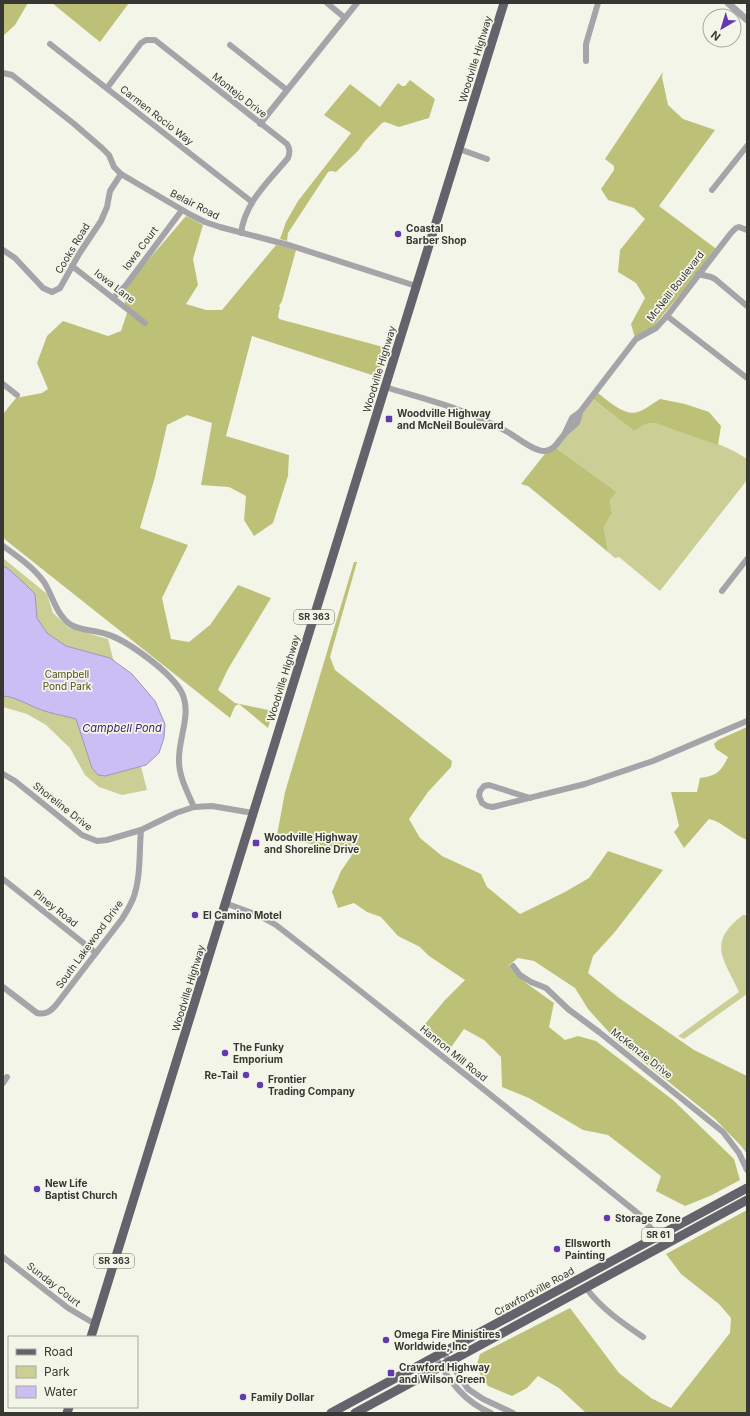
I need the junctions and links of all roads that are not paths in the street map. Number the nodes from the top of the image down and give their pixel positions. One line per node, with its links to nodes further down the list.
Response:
1 (327, 3): 6 (street)
2 (357, 3): 6 (street)
3 (504, 3): 16 (main road, Woodville Highway / SR 363)
4 (598, 3): 10 (street)
5 (728, 3): 7 (street)
6 (345, 18): 13 (street)
7 (747, 20)
8 (50, 44): 12 (street, Carmen Rocio Way)
9 (230, 44): 13 (street)
10 (586, 61)
11 (3, 73): 18 (street, Belair Road)
12 (106, 88): 14 (street, Montejo Drive); 20 (street, Carmen Rocio Way)
13 (287, 90): 14 (street)
14 (260, 124): 20 (street, Montejo Drive)
15 (747, 146): 19 (street)
16 (459, 149): 17 (street); 27 (main road, Woodville Highway / SR 363)
17 (487, 159)
18 (121, 174): 21 (street, Belair Road); 25 (street, Cooks Road)
19 (712, 190)
20 (252, 202): 23 (street, Montejo Drive)
21 (182, 210): 23 (street, Belair Road); 28 (street, Iowa Court)
22 (747, 230): 26 (street, McNeill Boulevard)
23 (240, 232): 27 (street, Belair Road)
24 (3, 250): 25 (street, Cooks Road)
25 (72, 266): 28 (street, Iowa Lane)
26 (698, 274): 29 (street); 30 (street, McNeill Boulevard)
27 (416, 286): 34 (main road, Woodville Highway / SR 363)
28 (113, 298): 31 (street, Iowa Lane)
29 (747, 306)
30 (667, 316): 32 (street); 34 (street, McNeill Boulevard)
31 (144, 323)
32 (747, 378)
33 (3, 384): 35 (street)
34 (385, 387): 43 (main road, Woodville Highway / SR 363)
35 (17, 395)
36 (3, 546): 42 (street)
37 (747, 559): 38 (street)
38 (722, 590)
39 (747, 721): 41 (street)
40 (3, 774): 44 (street, Shoreline Drive)
41 (530, 798): 41 (street)
42 (194, 807): 43 (street, Shoreline Drive); 44 (street, Shoreline Drive)
43 (253, 812): 46 (main road, Woodville Highway / SR 363)
44 (141, 830): 47 (street, South Lakewood Drive)
45 (3, 879): 47 (street, Piney Road)
46 (225, 903): 55 (street, Hannon Mill Road); 63 (main road, Woodville Highway / SR 363)
47 (96, 953): 49 (street, South Lakewood Drive)
48 (513, 966): 52 (street, McKenzie Drive)
49 (3, 987)
50 (7, 1077): 51 (street)
51 (3, 1083)
52 (747, 1170)
53 (747, 1188): 55 (main road, Crawfordville Road / SR 61)
54 (747, 1200): 56 (main road, SR 61)
55 (657, 1236): 56 (main road); 57 (main road); 60 (main road, Crawfordville Road / SR 61)
56 (675, 1239): 57 (main road, SR 61)
57 (647, 1255): 59 (main road, SR 61)
58 (3, 1257): 63 (street, Sunday Court)
59 (586, 1288): 62 (main road, SR 61); 66 (street)
60 (551, 1294): 61 (main road, Crawfordville Road / SR 61); 62 (main road)
61 (516, 1313): 64 (main road); 67 (main road, Crawfordville Road / SR 61)
62 (535, 1315): 64 (main road, SR 61)
63 (95, 1324): 65 (main road, Woodville Highway / SR 363)
64 (499, 1335): 68 (main road, SR 61)
65 (91, 1336)
66 (643, 1337)
67 (439, 1355): 68 (street); 68 (street); 71 (main road, Crawfordville Road / SR 61)
68 (445, 1364): 69 (street); 70 (street); 72 (main road, SR 61)
69 (482, 1400): 70 (street); 74 (street)
70 (478, 1406): 73 (street)
71 (330, 1413)
72 (355, 1413)
73 (491, 1413)
74 (512, 1413)

